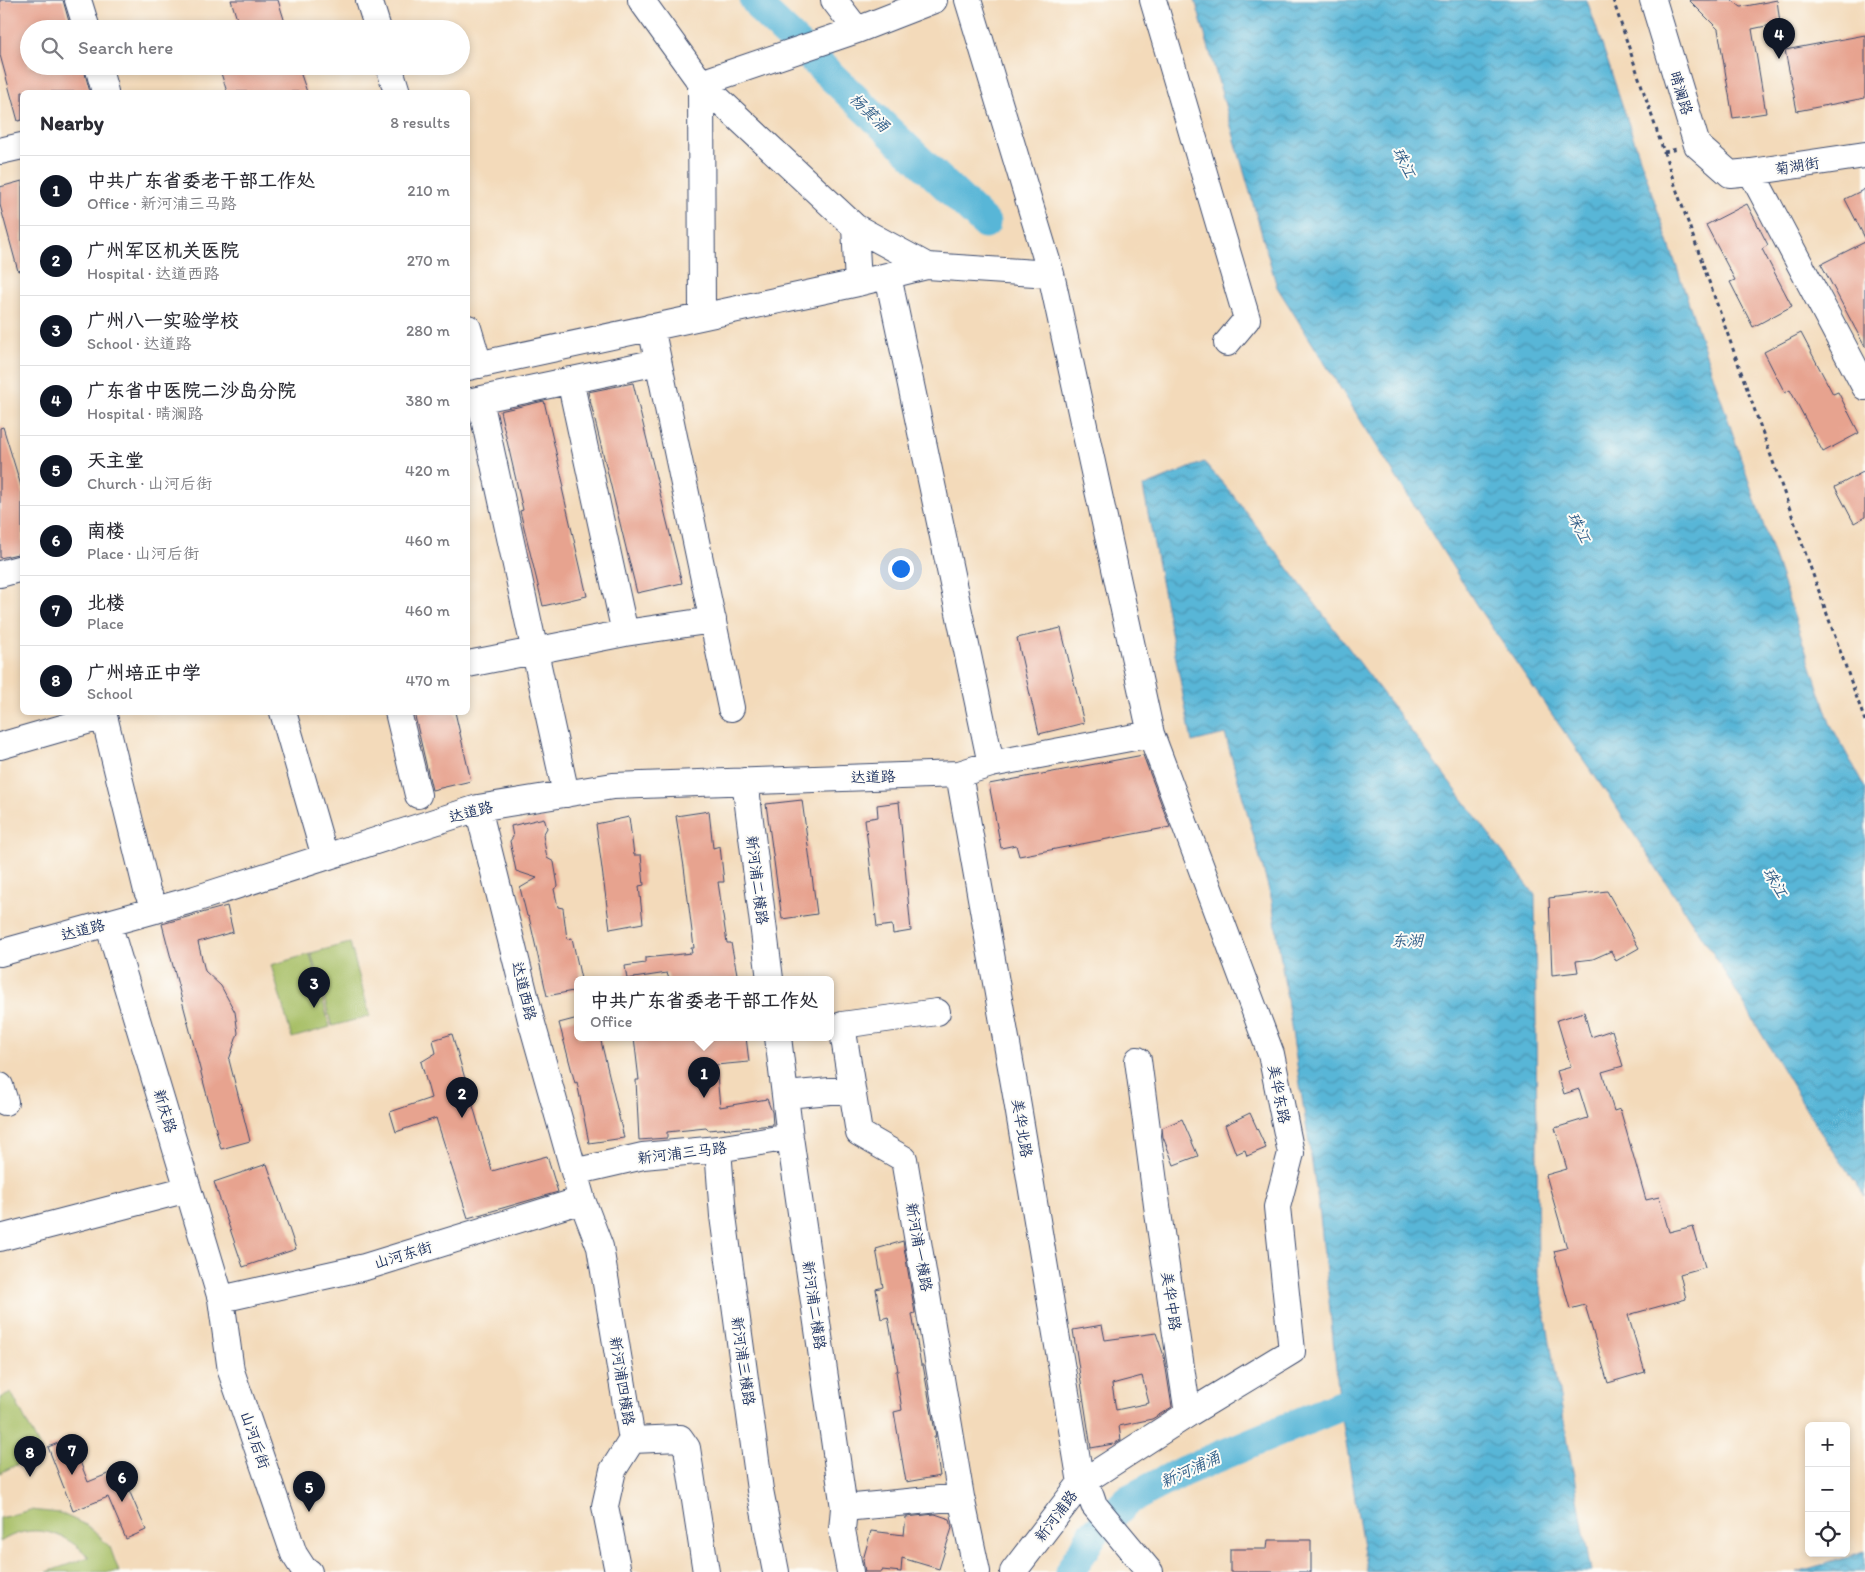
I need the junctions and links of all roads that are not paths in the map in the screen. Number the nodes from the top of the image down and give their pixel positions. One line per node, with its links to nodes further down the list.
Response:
1 (78, 0): 9 (street)
2 (369, 0): 10 (street)
3 (640, 0): 14 (street)
4 (834, 0): 11 (street)
5 (934, 0): 11 (street)
6 (968, 0): 23 (street)
7 (1153, 0): 28 (street)
8 (1652, 0): 20 (street, 晴澜路)
9 (84, 20)
10 (375, 20)
11 (857, 30): 14 (street)
12 (100, 75): 15 (street)
13 (392, 75): 16 (street)
14 (701, 83): 21 (street); 26 (street)
15 (104, 90)
16 (396, 90)
17 (20, 146): 18 (street)
18 (0, 151)
19 (1865, 155): 20 (street, 菊湖街)
20 (1740, 173): 33 (street)
21 (854, 227): 22 (street); 25 (street)
22 (927, 266): 23 (street); 24 (street)
23 (1051, 274): 44 (street)
24 (888, 276): 25 (street); 46 (street)
25 (858, 283): 26 (street)
26 (702, 316): 27 (street)
27 (651, 327): 30 (street); 31 (street)
28 (1228, 342)
29 (470, 343): 31 (street)
30 (658, 362): 32 (street); 37 (street)
31 (473, 366)
32 (570, 380): 34 (street); 38 (street)
33 (1865, 387)
34 (474, 401): 39 (street)
35 (20, 569): 36 (street)
36 (0, 574)
37 (713, 620): 38 (street); 41 (street)
38 (625, 633): 39 (street)
39 (535, 651): 40 (street); 49 (street)
40 (470, 664)
41 (731, 708)
42 (284, 715): 52 (street)
43 (399, 715): 50 (street)
44 (1151, 734): 46 (street, 达道路); 69 (street, 美华东路)
45 (0, 746): 53 (street)
46 (991, 764): 47 (street, 达道路)
47 (959, 774): 48 (street, 达道路); 71 (street, 美华北路)
48 (744, 781): 49 (street, 达道路); 56 (street, 新河浦二横路)
49 (566, 794): 51 (street, 达道路)
50 (418, 795)
51 (478, 808): 52 (street, 达道路); 64 (street, 达道西路)
52 (325, 857): 53 (street, 达道路)
53 (156, 910): 54 (street, 达道路)
54 (108, 923): 55 (street, 达道路); 65 (street, 新庆路)
55 (0, 952)
56 (770, 976)
57 (937, 1012): 60 (street)
58 (779, 1041): 61 (street, 新河浦二横路)
59 (1138, 1060): 69 (street, 美华中路)
60 (852, 1089): 61 (street); 72 (street, 新河浦一横路)
61 (786, 1095): 62 (street, 新河浦二横路)
62 (790, 1137): 63 (street, 新河浦三马路); 73 (street, 新河浦二横路)
63 (718, 1149): 64 (street, 新河浦三马路); 77 (street, 新河浦三横路)
64 (574, 1172): 66 (street, 新河浦四横路)
65 (188, 1189): 67 (street); 68 (street, 新庆路)
66 (582, 1200): 68 (street, 山河东街); 70 (street, 新河浦四横路)
67 (0, 1238)
68 (221, 1299): 74 (street, 山河后街)
69 (1188, 1414): 71 (street)
70 (632, 1440): 75 (street); 76 (street, 新河浦四横路)
71 (1080, 1483): 80 (street, 新河浦路); 81 (street)
72 (961, 1497): 73 (street); 79 (street)
73 (844, 1508): 78 (street, 新河浦二横路)
74 (310, 1572)
75 (618, 1572)
76 (706, 1572)
77 (776, 1572)
78 (850, 1572)
79 (977, 1572)
80 (1013, 1572)
81 (1150, 1572)

